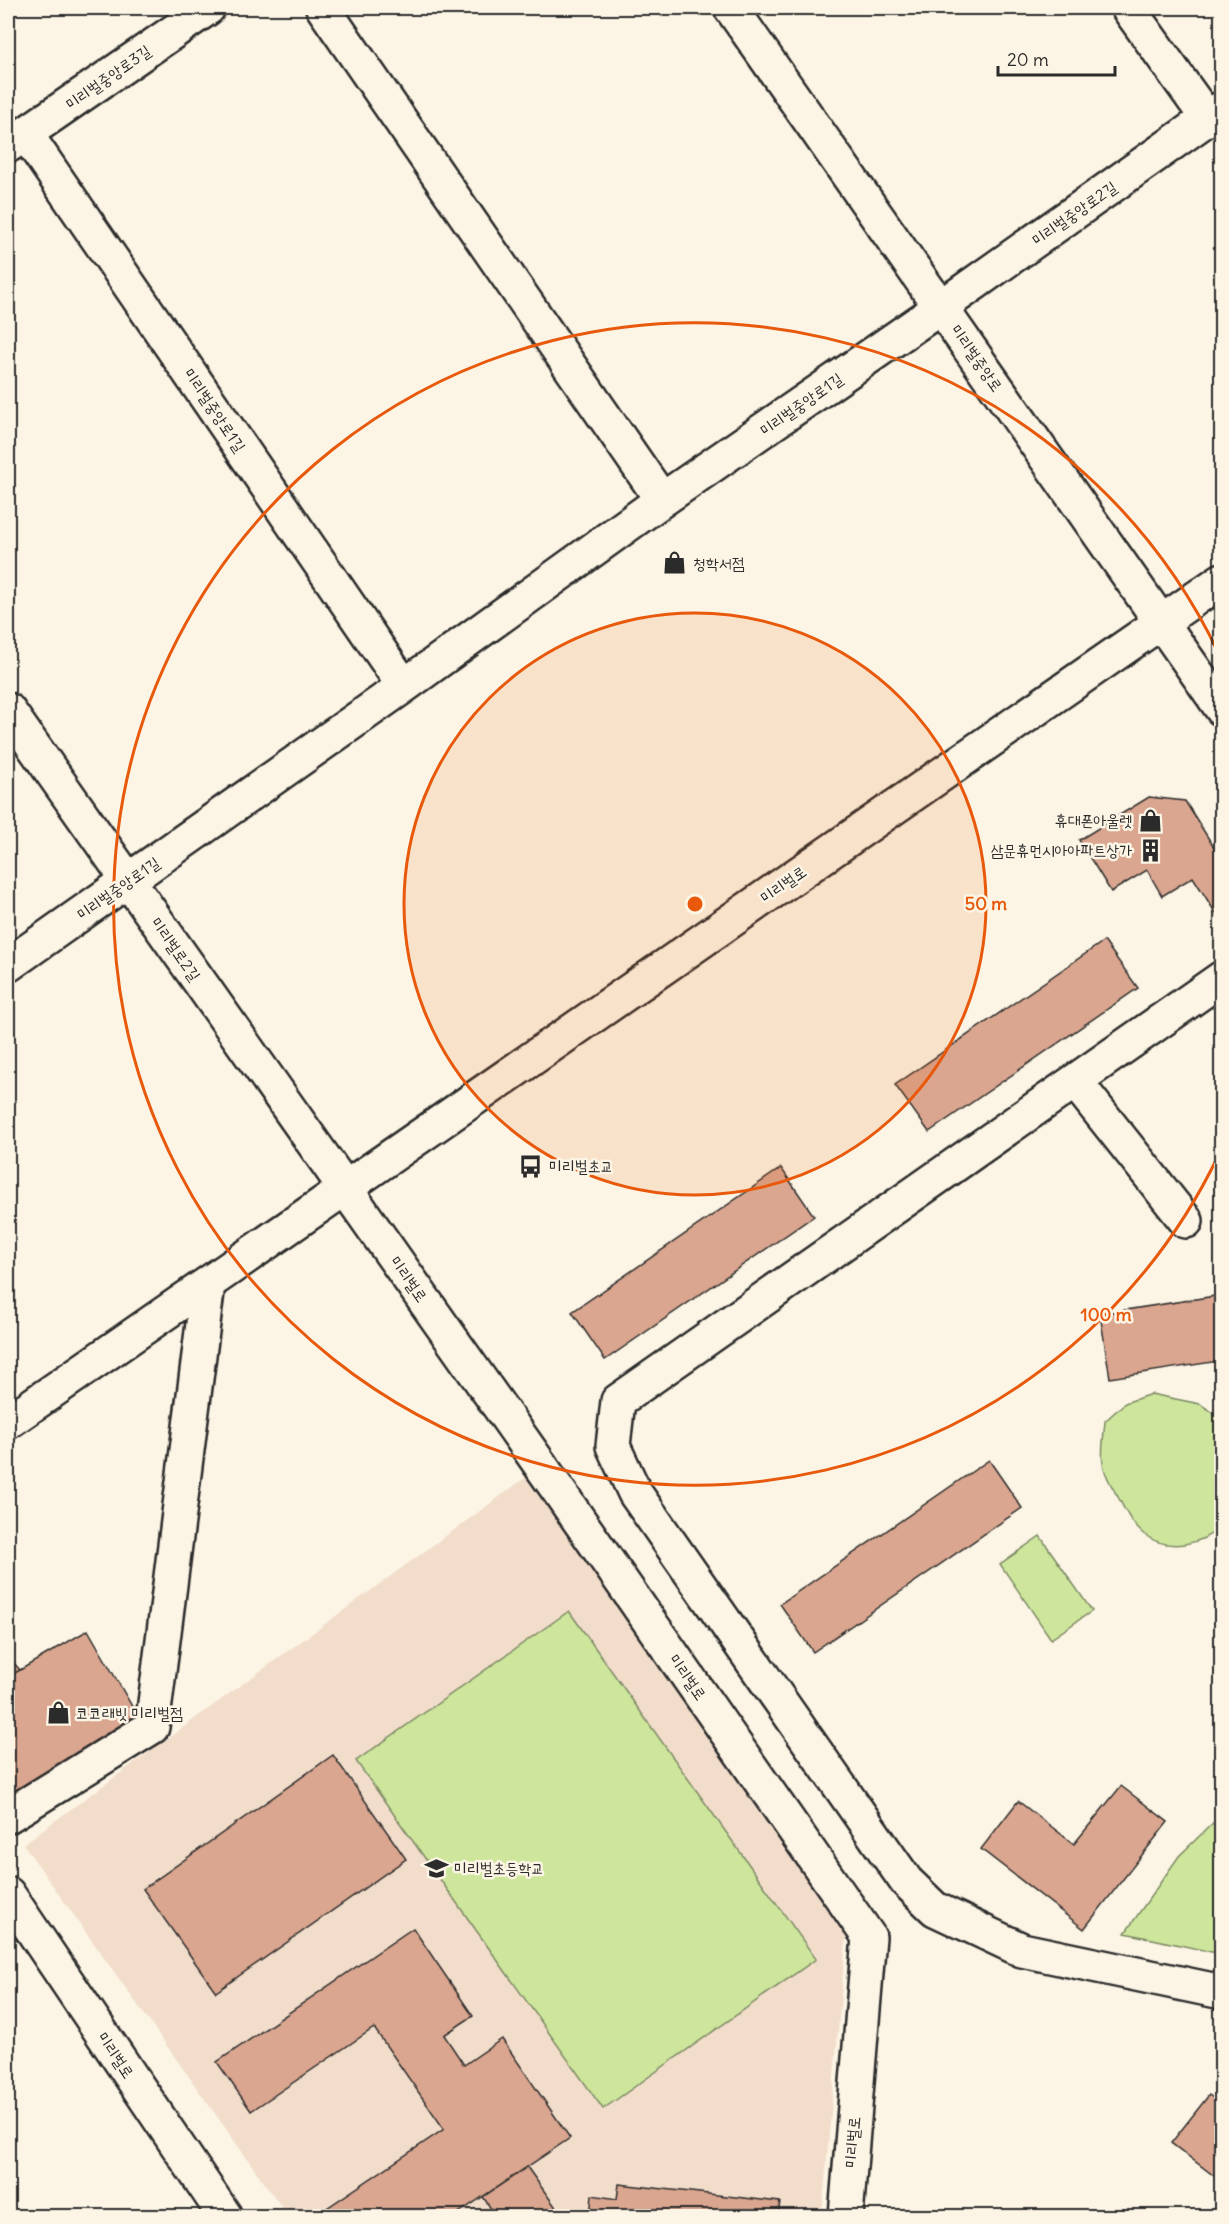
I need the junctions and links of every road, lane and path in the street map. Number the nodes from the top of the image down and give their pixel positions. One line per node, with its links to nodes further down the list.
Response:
1 (208, 8): 6 (street, 미리벌중앙로3길)
2 (322, 8): 8 (street)
3 (731, 8): 7 (street, 미리벌중앙로)
4 (1128, 8): 5 (street, 미리벌중앙로2길)
5 (1214, 113): 7 (street, 미리벌중앙로2길)
6 (17, 140): 11 (street, 미리벌중앙로1길)
7 (941, 307): 8 (street, 미리벌중앙로1길); 10 (street, 미리벌중앙로)
8 (662, 500): 11 (street, 미리벌중앙로1길)
9 (1221, 579): 10 (street, 미리벌로)
10 (1161, 621): 12 (street, 미리벌중앙로); 18 (street, 미리벌로)
11 (404, 686): 14 (street, 미리벌중앙로1길)
12 (1221, 709)
13 (8, 710): 14 (street, 미리벌로2길)
14 (128, 881): 15 (street, 미리벌중앙로1길); 18 (street, 미리벌로2길)
15 (8, 965)
16 (1221, 978): 17 (street)
17 (1075, 1081): 19 (street); 24 (street)
18 (345, 1188): 20 (street, 미리벌로); 26 (street, 미리벌로)
19 (1186, 1221)
20 (208, 1284): 21 (street, 미리벌로); 22 (street)
21 (8, 1422)
22 (8, 1816)
23 (8, 1894): 25 (street, 미리벌로)
24 (1221, 1992)
25 (225, 2217)
26 (846, 2217)

